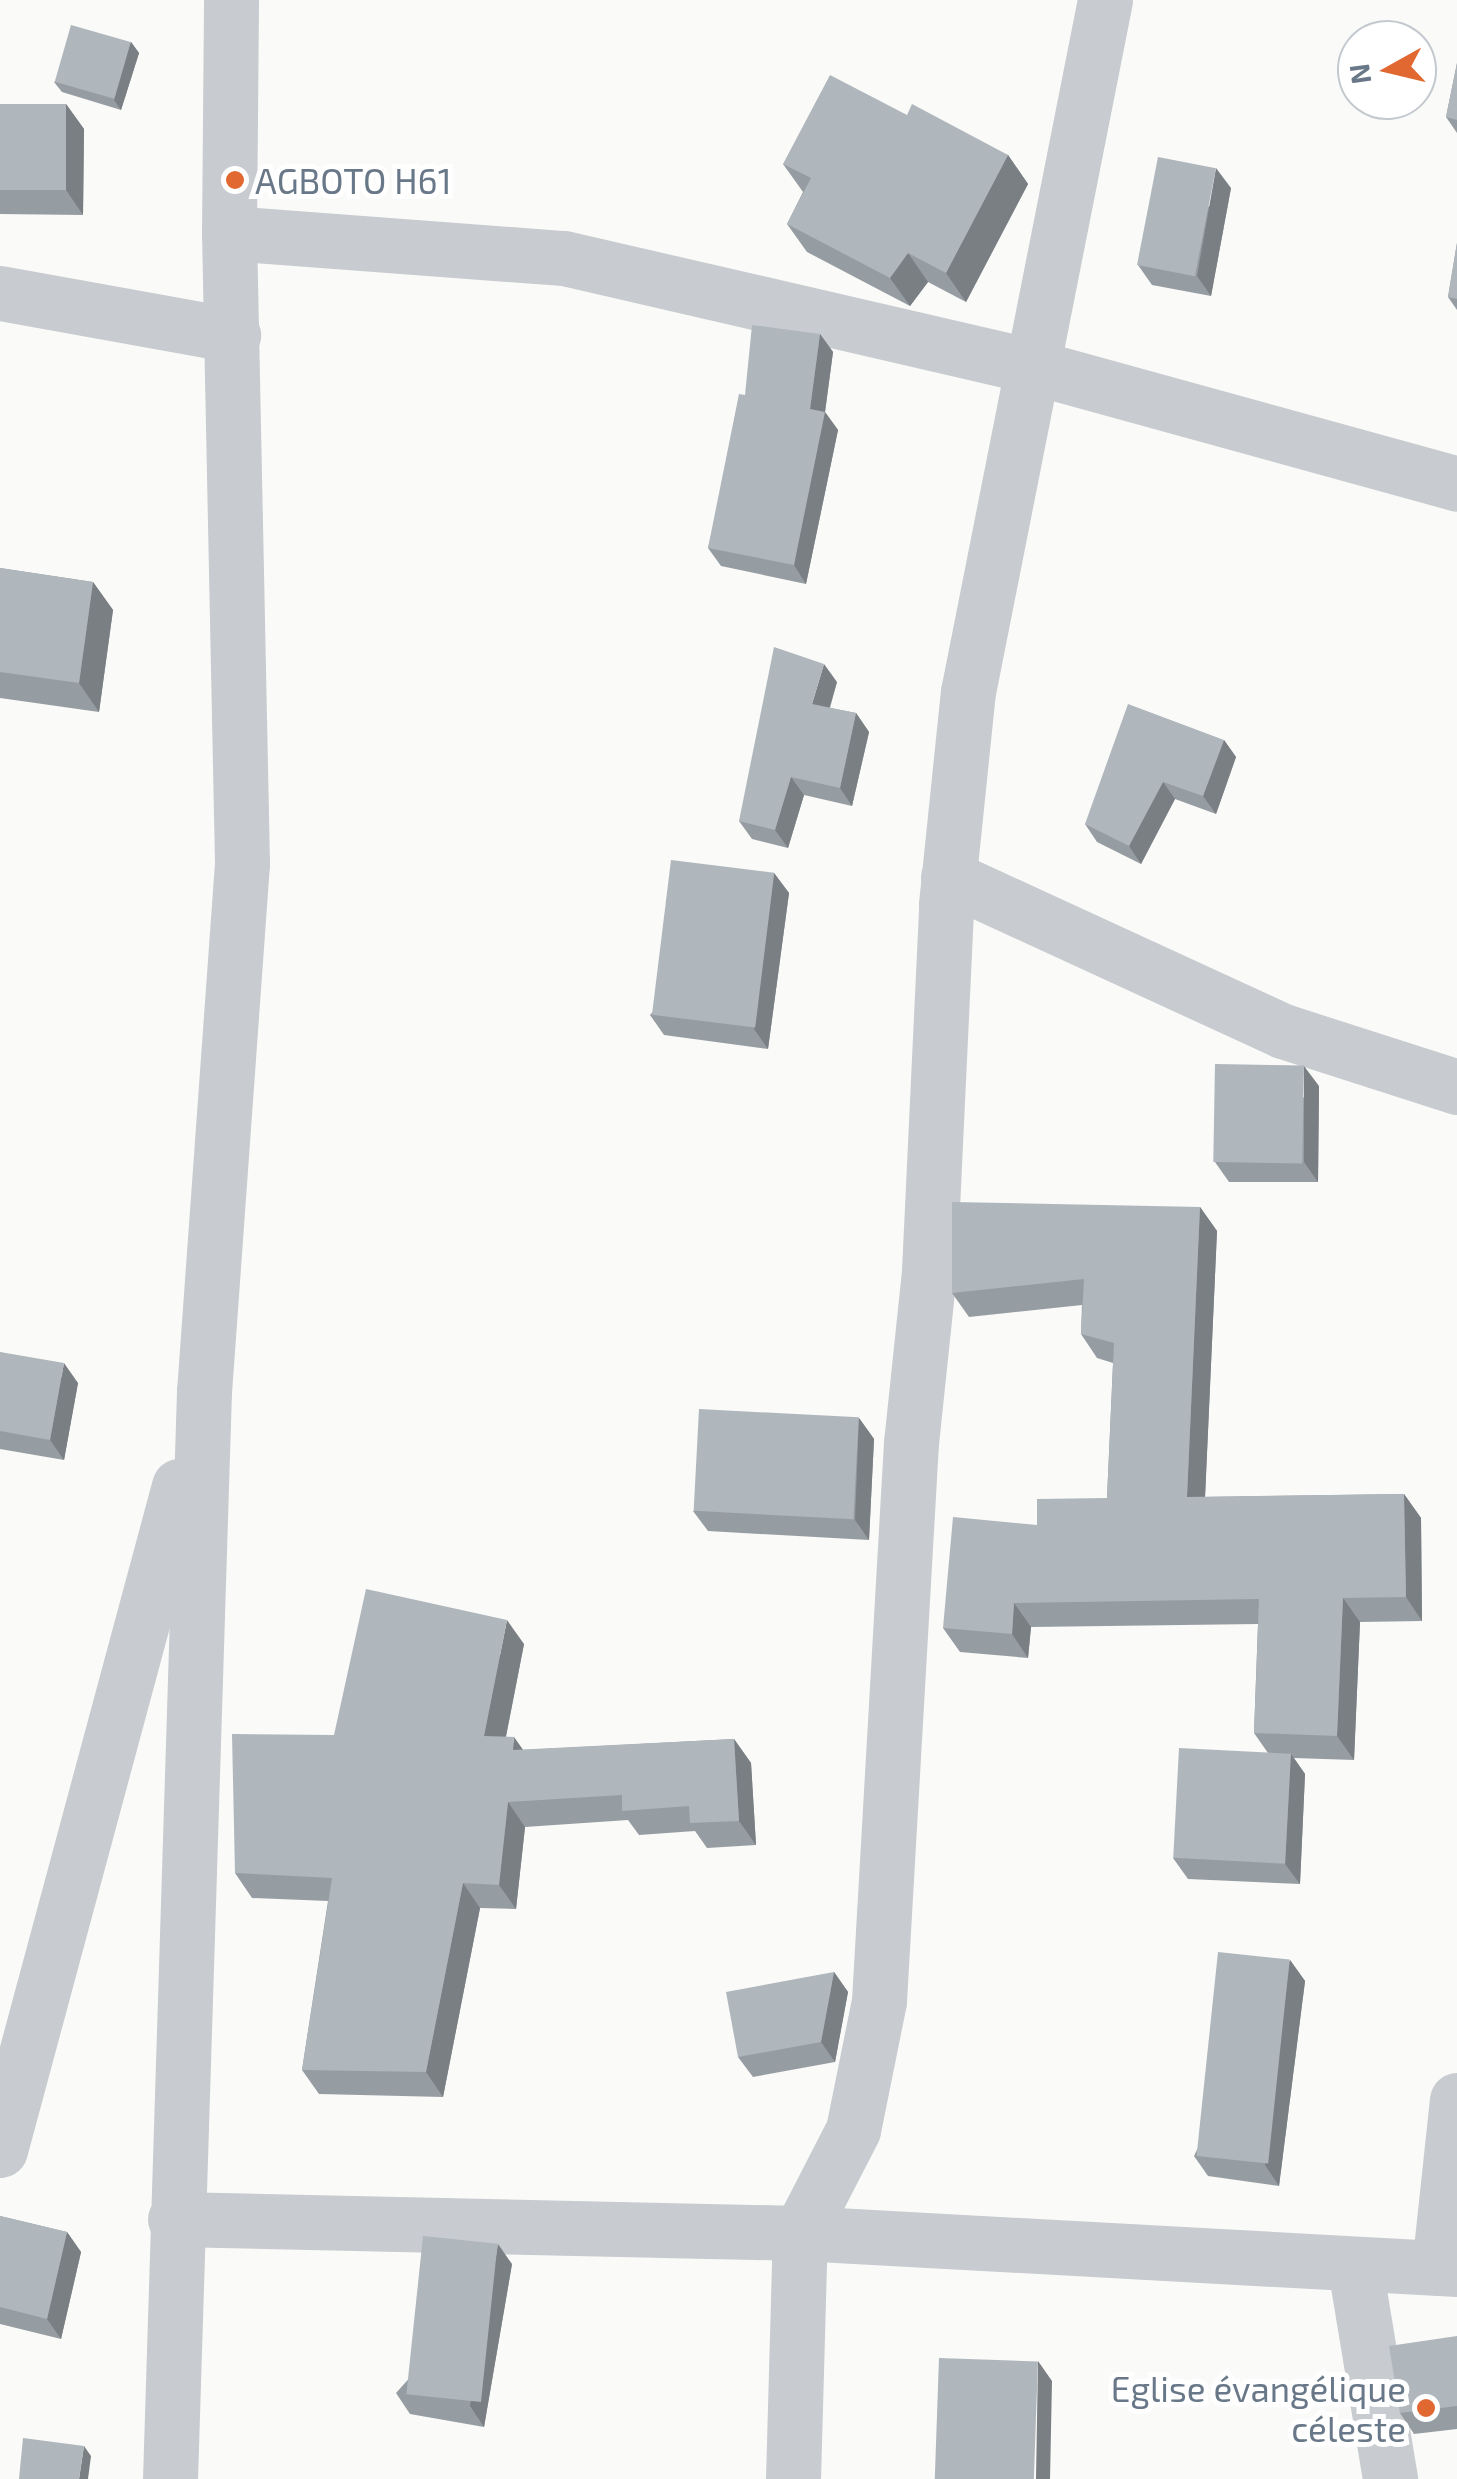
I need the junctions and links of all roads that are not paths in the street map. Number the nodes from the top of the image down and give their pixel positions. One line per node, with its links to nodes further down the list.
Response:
1 (231, 0): 3 (street)
2 (1105, 0): 6 (street)
3 (229, 233): 5 (street); 6 (street)
4 (0, 293): 5 (street)
5 (234, 335): 10 (street)
6 (1030, 366): 7 (street); 8 (street)
7 (1457, 484)
8 (948, 877): 9 (street); 14 (street)
9 (1457, 1087)
10 (204, 1392): 12 (street); 13 (street)
11 (1457, 2100): 16 (street)
12 (0, 2150)
13 (175, 2219): 14 (street); 17 (street)
14 (800, 2233): 15 (street); 18 (street)
15 (1356, 2267): 16 (street); 19 (street)
16 (1448, 2268)
17 (170, 2479)
18 (794, 2479)
19 (1390, 2479)

